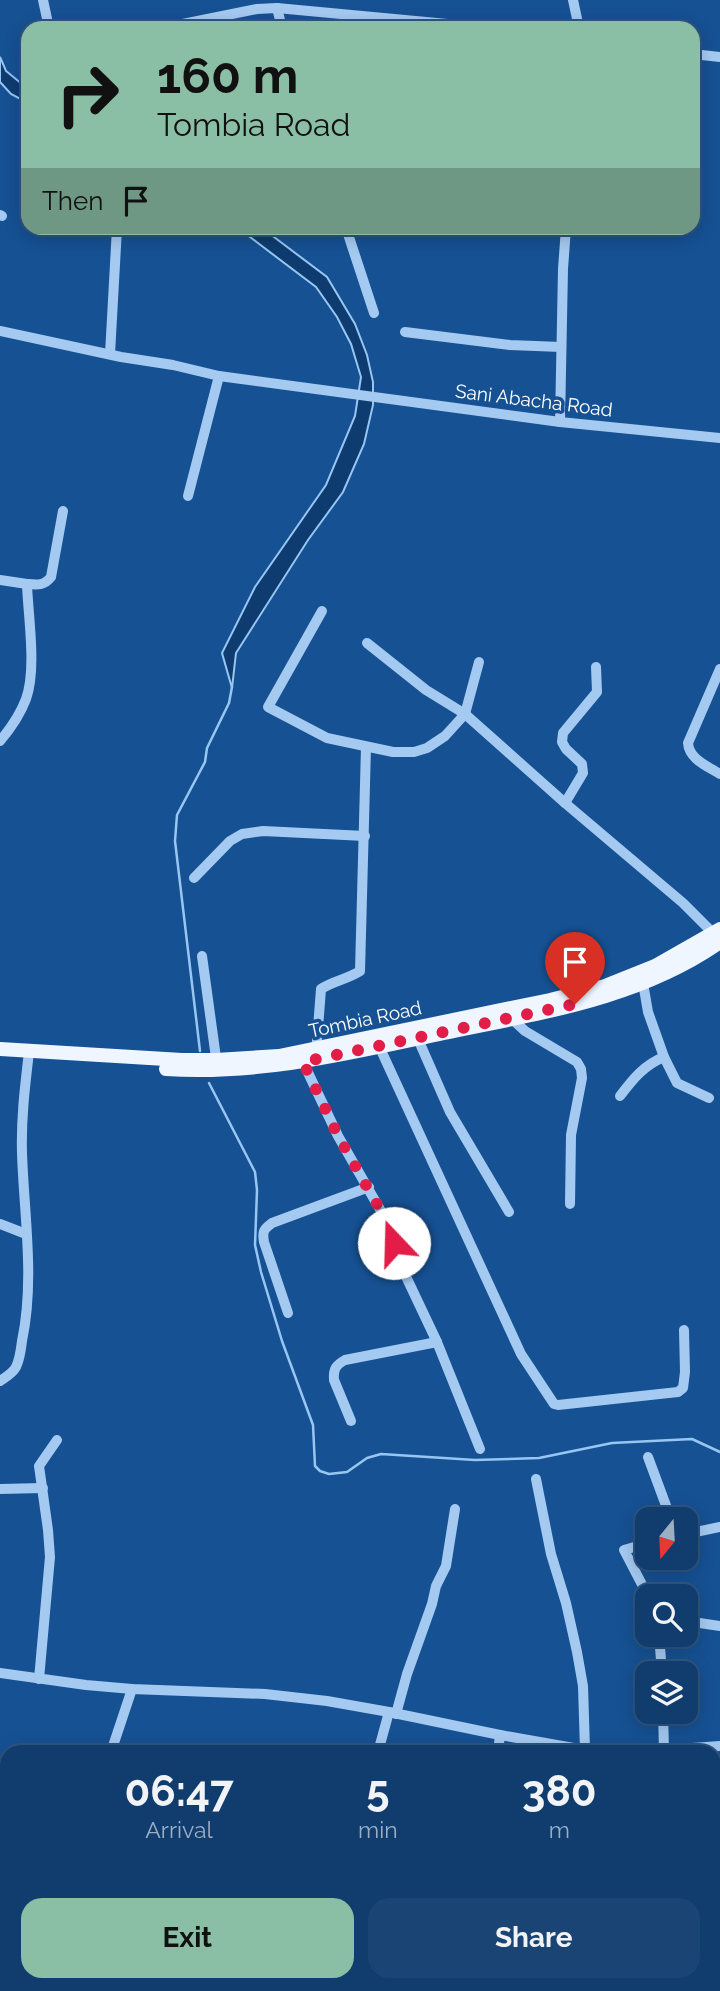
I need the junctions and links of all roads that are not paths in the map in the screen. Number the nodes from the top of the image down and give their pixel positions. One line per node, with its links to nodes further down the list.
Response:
1 (43, 0): 5 (street)
2 (573, 0): 9 (street)
3 (256, 4): 4 (street); 6 (street)
4 (277, 8): 7 (street); 8 (street)
5 (48, 21)
6 (190, 21)
7 (280, 21)
8 (416, 21)
9 (578, 21)
10 (700, 55): 11 (street)
11 (720, 57)
12 (117, 235): 19 (street)
13 (348, 235): 15 (street)
14 (566, 235): 18 (street)
15 (373, 313)
16 (0, 331): 19 (street, Sani Abacha Road)
17 (405, 332): 18 (street)
18 (561, 347): 21 (street)
19 (110, 354): 20 (street, Sani Abacha Road)
20 (219, 376): 21 (street, Sani Abacha Road); 23 (street)
21 (559, 422): 22 (street, Sani Abacha Road)
22 (720, 438)
23 (188, 496)
24 (63, 511): 26 (street)
25 (0, 580): 26 (street)
26 (27, 584): 33 (street)
27 (322, 611): 34 (street)
28 (367, 643): 32 (street)
29 (479, 662): 32 (street)
30 (596, 667): 36 (street)
31 (720, 669): 35 (street)
32 (466, 714): 34 (street); 36 (street)
33 (0, 741)
34 (366, 747): 37 (street)
35 (720, 774)
36 (565, 803): 39 (street)
37 (365, 836): 38 (street); 47 (street)
38 (194, 878)
39 (718, 937): 41 (main road, Tombia Road); 47 (main road, Tombia Road)
40 (202, 956): 50 (street)
41 (643, 983): 42 (main road, Tombia Road); 48 (street)
42 (512, 1019): 43 (main road, Tombia Road); 54 (street)
43 (418, 1039): 44 (main road, Tombia Road); 55 (street)
44 (379, 1046): 47 (main road, Tombia Road); 59 (street)
45 (0, 1049): 46 (main road, Tombia Road)
46 (29, 1056): 49 (main road, Tombia Road); 50 (main road, Tombia Road); 57 (street)
47 (312, 1057): 50 (main road, Tombia Road); 53 (street)
48 (664, 1057): 51 (street); 52 (street)
49 (0, 1058)
50 (217, 1066)
51 (620, 1096)
52 (709, 1098)
53 (369, 1187): 58 (street); 60 (street)
54 (570, 1204)
55 (509, 1212)
56 (0, 1224): 57 (street)
57 (26, 1234): 61 (street)
58 (288, 1313)
59 (684, 1330)
60 (437, 1342): 62 (street); 64 (street)
61 (0, 1381)
62 (351, 1421)
63 (57, 1440): 68 (street)
64 (480, 1449)
65 (648, 1458): 69 (street)
66 (536, 1479): 87 (street)
67 (0, 1489): 68 (street)
68 (43, 1489): 78 (street)
69 (666, 1507)
70 (455, 1510): 80 (street)
71 (720, 1527): 72 (street)
72 (698, 1532)
73 (635, 1547): 74 (street)
74 (642, 1584)
75 (698, 1623): 76 (street)
76 (720, 1626)
77 (0, 1673): 78 (street)
78 (39, 1679): 79 (street)
79 (132, 1689): 80 (street); 83 (street)
80 (393, 1713): 82 (street); 84 (street)
81 (663, 1724): 88 (street)
82 (500, 1735): 85 (street); 86 (street)
83 (113, 1745)
84 (381, 1745)
85 (499, 1745)
86 (557, 1745)
87 (585, 1745)
88 (664, 1745)

